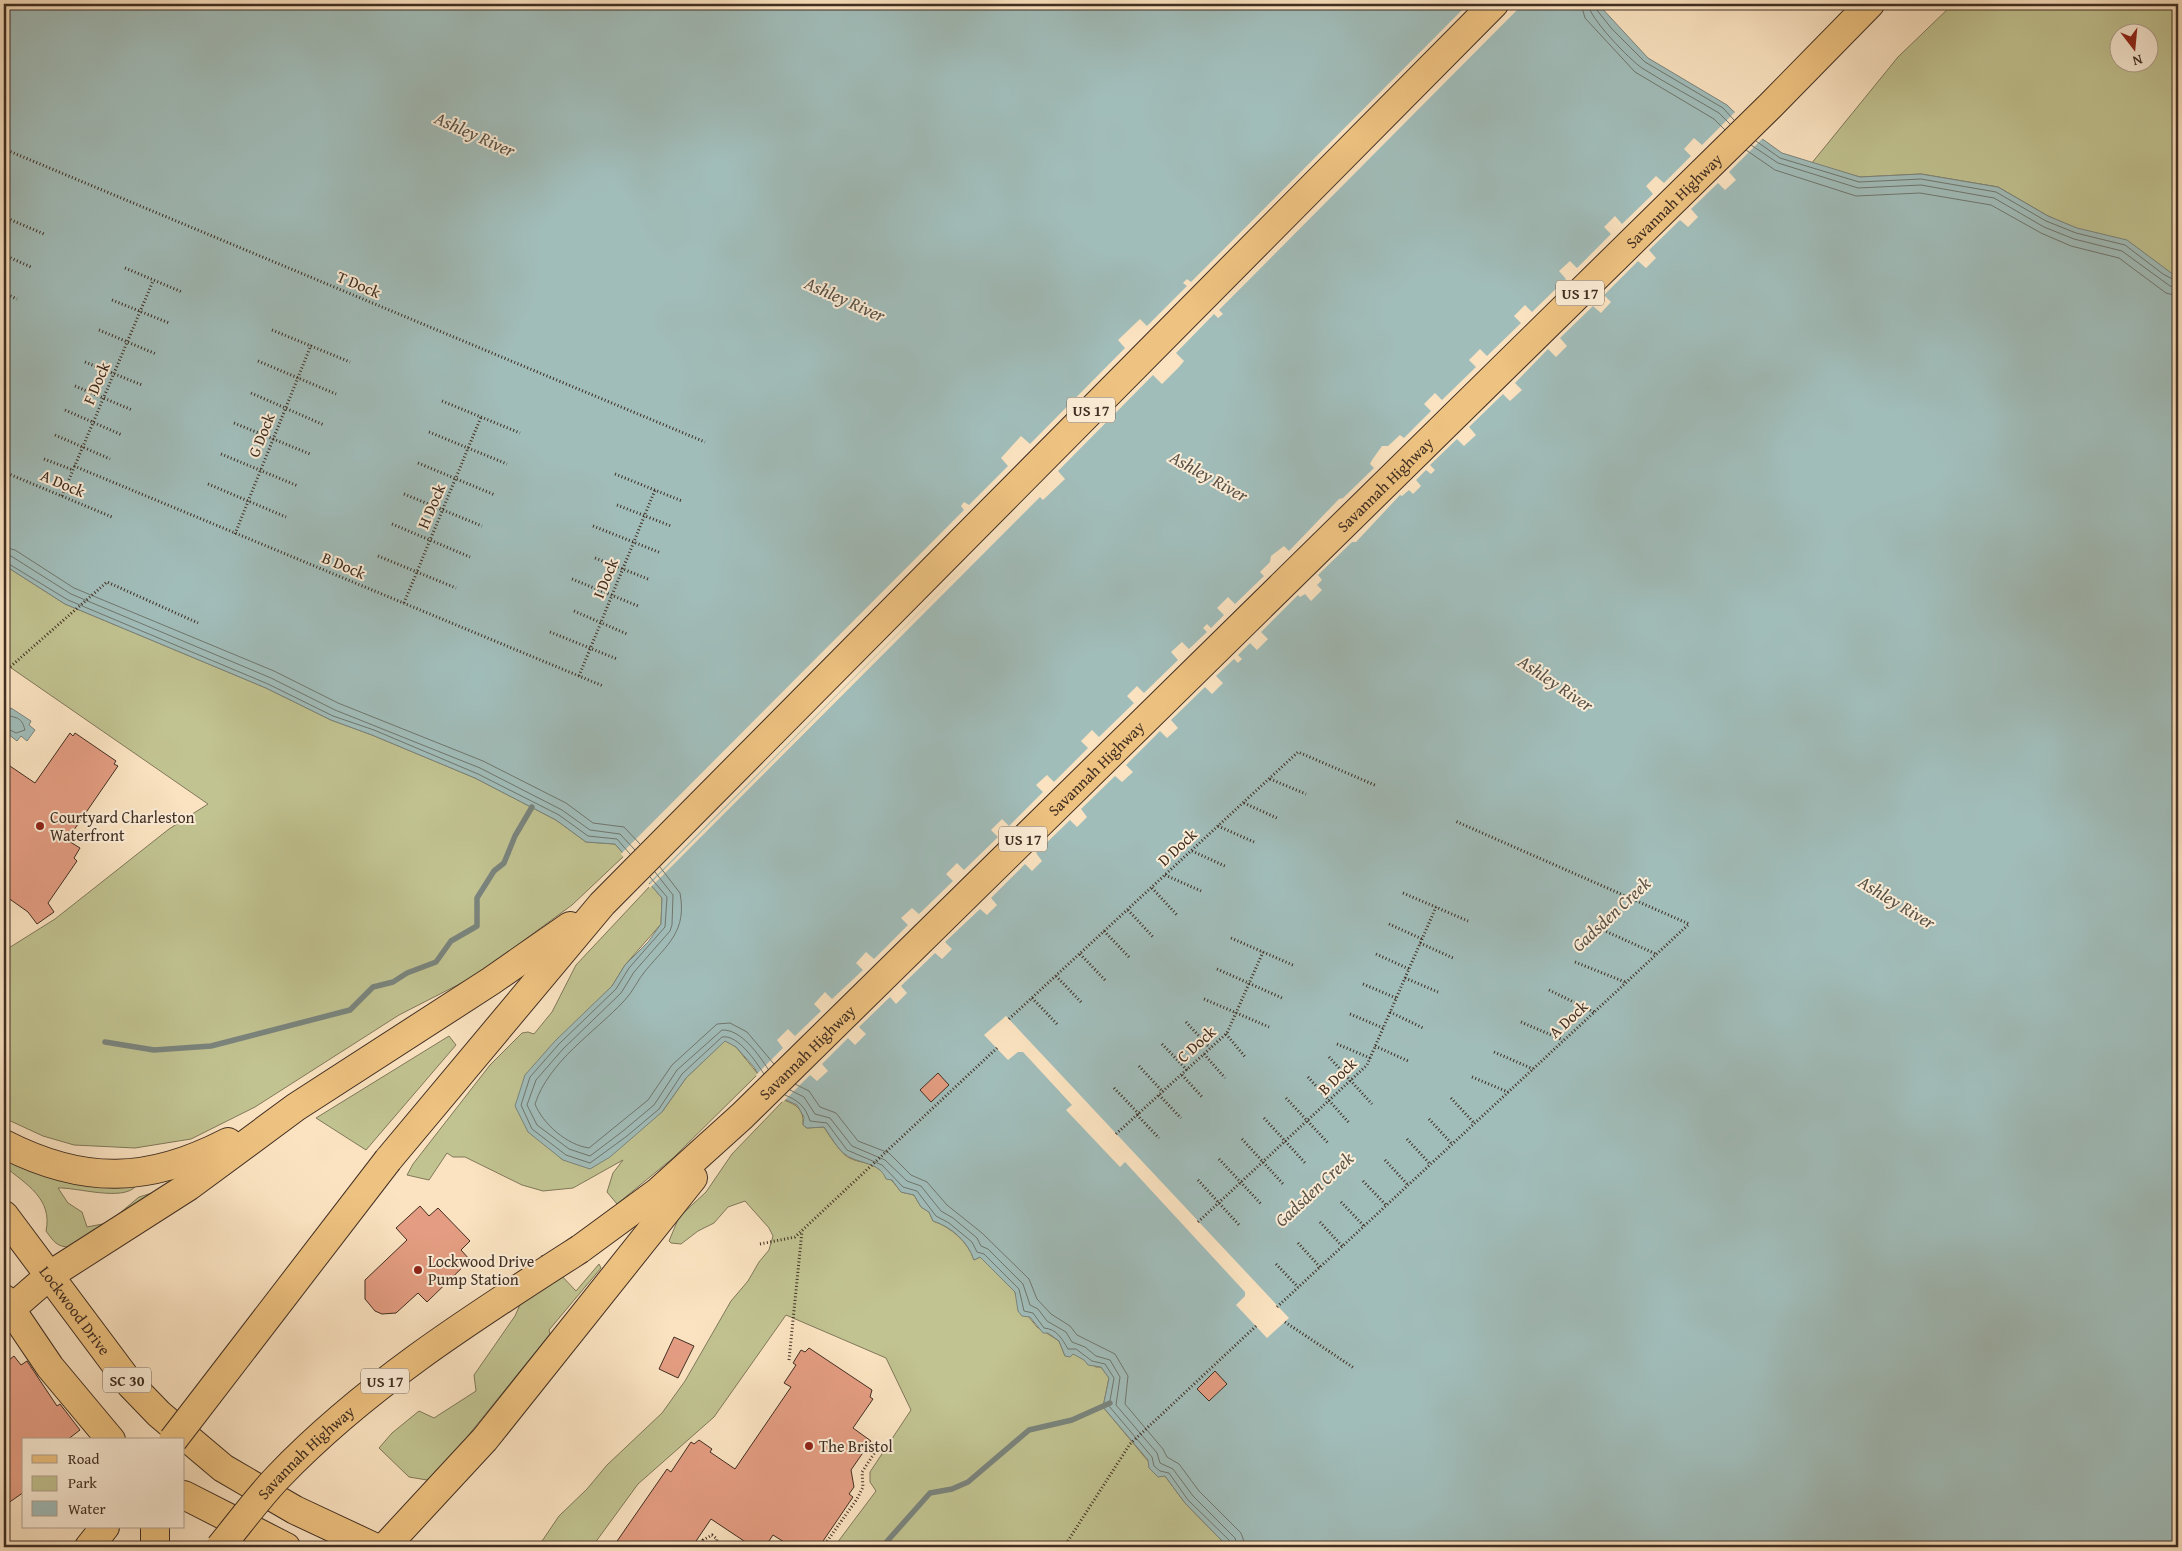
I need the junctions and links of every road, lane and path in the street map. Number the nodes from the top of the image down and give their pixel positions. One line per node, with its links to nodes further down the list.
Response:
1 (1494, 4): 116 (main road, US 17)
2 (1870, 4): 193 (main road, Savannah Highway / US 17)
3 (4, 149): 46 (path, T Dock)
4 (4, 217): 5 (path)
5 (10, 220): 6 (path); 7 (path)
6 (44, 234)
7 (4, 236)
8 (4, 255): 9 (path)
9 (31, 267)
10 (125, 268): 11 (path)
11 (153, 280): 12 (path); 16 (path, F Dock)
12 (182, 292)
13 (4, 293): 14 (path)
14 (17, 298)
15 (112, 300): 16 (path)
16 (139, 311): 17 (path); 20 (path, F Dock)
17 (169, 323)
18 (99, 330): 20 (path)
19 (272, 330): 21 (path)
20 (126, 342): 22 (path); 26 (path, F Dock)
21 (311, 346): 25 (path); 27 (path, G Dock)
22 (156, 354)
23 (258, 361): 27 (path)
24 (86, 362): 26 (path)
25 (350, 362)
26 (114, 372): 28 (path); 32 (path, F Dock)
27 (298, 377): 31 (path); 34 (path, G Dock)
28 (142, 385)
29 (75, 386): 32 (path)
30 (251, 393): 34 (path)
31 (336, 394)
32 (103, 398): 36 (path); 38 (path, F Dock)
33 (442, 401): 37 (path)
34 (286, 408): 40 (path); 45 (path, G Dock)
35 (65, 410): 38 (path)
36 (132, 410)
37 (481, 417): 42 (path); 48 (path, H Dock)
38 (93, 422): 43 (path); 47 (path, F Dock)
39 (234, 423): 45 (path)
40 (324, 425)
41 (429, 432): 48 (path)
42 (520, 433)
43 (122, 435)
44 (55, 436): 47 (path)
45 (273, 439): 50 (path); 56 (path, G Dock)
46 (705, 442)
47 (82, 448): 52 (path); 55 (path, F Dock)
48 (468, 448): 54 (path); 59 (path, H Dock)
49 (221, 454): 56 (path)
50 (310, 454)
51 (44, 459): 55 (path, B Dock)
52 (110, 459)
53 (418, 463): 59 (path)
54 (507, 464)
55 (73, 468): 65 (path, F Dock); 77 (path, B Dock)
56 (261, 470): 61 (path); 66 (path, G Dock)
57 (4, 472): 65 (path, A Dock)
58 (615, 474): 62 (path)
59 (456, 478): 64 (path); 69 (path, H Dock)
60 (208, 484): 66 (path)
61 (298, 486)
62 (655, 490): 67 (path); 70 (path, I Dock)
63 (404, 494): 69 (path)
64 (495, 495)
65 (62, 496): 71 (path, A Dock)
66 (249, 501): 72 (path); 77 (path, G Dock)
67 (682, 501)
68 (617, 505): 70 (path)
69 (443, 509): 74 (path); 78 (path, H Dock)
70 (644, 516): 76 (path); 79 (path, I Dock)
71 (112, 517)
72 (286, 517)
73 (392, 524): 78 (path)
74 (482, 526)
75 (594, 526): 79 (path)
76 (671, 526)
77 (235, 534): 90 (path, B Dock)
78 (430, 540): 82 (path); 85 (path, H Dock)
79 (634, 542): 80 (path); 84 (path, I Dock)
80 (661, 553)
81 (378, 556): 85 (path)
82 (470, 557)
83 (595, 558): 84 (path)
84 (623, 569): 87 (path); 89 (path, I Dock)
85 (417, 572): 88 (path); 90 (path, H Dock)
86 (572, 579): 89 (path)
87 (648, 579)
88 (456, 588)
89 (612, 595): 91 (path); 94 (path, I Dock)
90 (404, 603): 100 (path, B Dock)
91 (638, 606)
92 (574, 611): 94 (path)
93 (198, 623): 99 (path)
94 (601, 623): 96 (path); 97 (path, I Dock)
95 (550, 632): 97 (path)
96 (627, 634)
97 (590, 649): 98 (path); 100 (path, I Dock)
98 (617, 659)
99 (4, 675)
100 (579, 676): 101 (path, B Dock)
101 (604, 686)
102 (1269, 778): 103 (path, D Dock); 104 (path); 105 (path, D Dock)
103 (1376, 786)
104 (1306, 794)
105 (1244, 803): 106 (path); 108 (path, D Dock)
106 (1279, 819)
107 (1455, 821): 131 (path, A Dock)
108 (1218, 826): 109 (path); 110 (path, D Dock)
109 (1254, 842)
110 (1192, 851): 111 (path); 112 (path, D Dock)
111 (1227, 867)
112 (1165, 875): 113 (path, D Dock); 114 (path)
113 (1152, 888): 118 (path, D Dock); 119 (path)
114 (1201, 891)
115 (1403, 893): 117 (path)
116 (607, 898): 191 (main road); 242 (main road, US 17, bridge)
117 (1436, 907): 120 (path); 126 (path, B Dock)
118 (1128, 910): 123 (path, D Dock); 124 (path)
119 (1177, 915)
120 (1468, 921)
121 (1389, 924): 126 (path)
122 (1604, 930): 131 (path)
123 (1104, 931): 129 (path, D Dock); 132 (path)
124 (1153, 937)
125 (1231, 938): 128 (path)
126 (1422, 939): 127 (path, B Dock)
127 (1420, 943): 133 (path); 137 (path, B Dock)
128 (1263, 952): 135 (path); 142 (path, C Dock)
129 (1080, 954): 138 (path, D Dock); 140 (path)
130 (1376, 954): 137 (path)
131 (1656, 954): 141 (path, A Dock)
132 (1130, 958)
133 (1453, 958)
134 (1575, 962): 141 (path)
135 (1295, 966)
136 (1217, 969): 142 (path)
137 (1409, 969): 139 (path, B Dock)
138 (1056, 976): 146 (path, D Dock); 150 (path)
139 (1405, 978): 145 (path); 148 (path, B Dock)
140 (1106, 981)
141 (1626, 982): 152 (path, A Dock)
142 (1249, 983): 147 (path); 153 (path, C Dock)
143 (1363, 984): 148 (path)
144 (1550, 990): 152 (path)
145 (1438, 992)
146 (1032, 998): 155 (path, D Dock); 158 (path)
147 (1282, 998)
148 (1396, 998): 151 (path, B Dock)
149 (1204, 999): 153 (path)
150 (1082, 1003)
151 (1390, 1012): 160 (path, B Dock); 161 (path)
152 (1594, 1012): 163 (path, A Dock)
153 (1236, 1013): 159 (path); 162 (path, C Dock)
154 (1350, 1014): 160 (path)
155 (1009, 1019)
156 (1186, 1022): 168 (path)
157 (1521, 1022): 163 (path)
158 (1058, 1025)
159 (1269, 1028)
160 (1383, 1028): 166 (path, B Dock)
161 (1422, 1028)
162 (1226, 1034): 168 (path, C Dock); 172 (path)
163 (1564, 1040): 176 (path, A Dock)
164 (1162, 1044): 177 (path)
165 (1337, 1044): 173 (path)
166 (1375, 1046): 173 (path, B Dock); 174 (path)
167 (997, 1048): 227 (path)
168 (1210, 1048): 170 (path, C Dock)
169 (1494, 1052): 176 (path)
170 (1204, 1054): 177 (path, C Dock); 181 (path)
171 (1330, 1057): 182 (path)
172 (1246, 1058)
173 (1370, 1058): 182 (path, B Dock)
174 (1408, 1061)
175 (1138, 1066): 185 (path)
176 (1533, 1069): 184 (path, A Dock)
177 (1187, 1070): 178 (path, C Dock)
178 (1182, 1075): 185 (path, C Dock); 186 (path)
179 (1308, 1077): 189 (path)
180 (1472, 1077): 184 (path)
181 (1225, 1078)
182 (1351, 1080): 189 (path, B Dock); 190 (path)
183 (1114, 1088): 192 (path)
184 (1508, 1092): 198 (path, A Dock)
185 (1161, 1093): 192 (path, C Dock); 194 (path)
186 (1203, 1098)
187 (1286, 1098): 197 (path)
188 (1450, 1098): 198 (path)
189 (1329, 1100): 197 (path, B Dock); 199 (path)
190 (1372, 1104)
191 (296, 1107): 205 (main road); 233 (main road)
192 (1138, 1115): 200 (path, C Dock); 201 (path)
193 (742, 1116): 249 (main road, Savannah Highway / US 17, bridge); 252 (main road)
194 (1181, 1118)
195 (1264, 1118): 204 (path)
196 (1429, 1119): 207 (path)
197 (1307, 1121): 204 (path, B Dock); 206 (path)
198 (1474, 1123): 207 (path, A Dock)
199 (1350, 1124)
200 (1116, 1134)
201 (1159, 1138)
202 (1242, 1139): 210 (path)
203 (1407, 1140): 212 (path)
204 (1285, 1141): 210 (path, B Dock); 211 (path)
205 (4, 1144)
206 (1328, 1144)
207 (1452, 1144): 212 (path, A Dock)
208 (1219, 1159): 215 (path)
209 (1385, 1160): 217 (path)
210 (1263, 1162): 215 (path, B Dock); 216 (path)
211 (1306, 1164)
212 (1430, 1164): 217 (path, A Dock)
213 (1198, 1180): 219 (path)
214 (1363, 1181): 221 (path)
215 (1241, 1182): 219 (path, B Dock); 220 (path)
216 (1284, 1185)
217 (1408, 1185): 221 (path, A Dock)
218 (1341, 1202): 225 (path)
219 (1219, 1203): 222 (path, B Dock); 224 (path)
220 (1262, 1205)
221 (1386, 1205): 225 (path, A Dock)
222 (1198, 1222)
223 (1320, 1222): 230 (path)
224 (1240, 1226)
225 (1364, 1226): 230 (path, A Dock)
226 (6, 1228): 233 (main road, Lockwood Drive / SC 30)
227 (802, 1231): 229 (path); 239 (path)
228 (1298, 1243): 232 (path)
229 (760, 1244)
230 (1342, 1246): 232 (path, A Dock)
231 (1276, 1264): 234 (path)
232 (1320, 1267): 234 (path, A Dock)
233 (50, 1275): 235 (main road); 251 (main road, Lockwood Drive / SC 30)
234 (1298, 1287): 236 (path, A Dock)
235 (8, 1304): 241 (main road)
236 (1277, 1307)
237 (1285, 1322): 240 (path)
238 (1256, 1326): 256 (path)
239 (789, 1360)
240 (1354, 1368)
241 (109, 1438)
242 (174, 1438)
243 (881, 1443): 255 (path)
244 (185, 1496): 250 (main road)
245 (104, 1528): 247 (main road)
246 (155, 1528): 248 (main road)
247 (89, 1547)
248 (155, 1547)
249 (220, 1547)
250 (286, 1547)
251 (374, 1547)
252 (385, 1547)
253 (704, 1547): 254 (path)
254 (717, 1547)
255 (823, 1547)
256 (1064, 1547)

